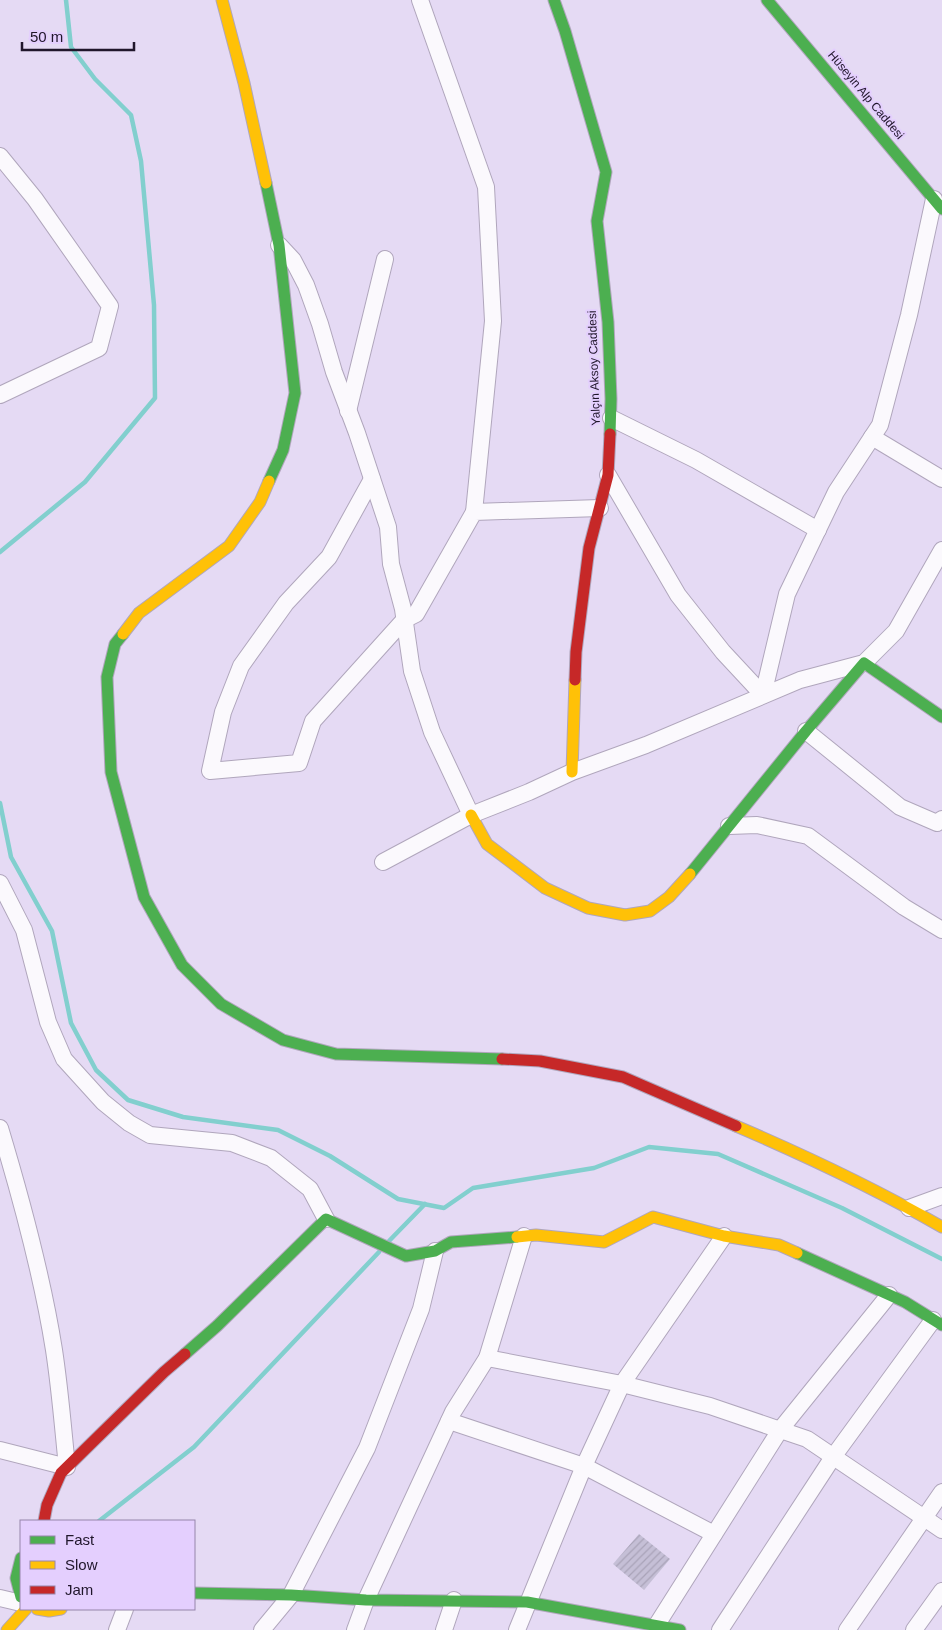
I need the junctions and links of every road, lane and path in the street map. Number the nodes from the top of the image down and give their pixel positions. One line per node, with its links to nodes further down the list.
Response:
1 (222, 0): 7 (street)
2 (420, 0): 17 (street)
3 (554, 0): 11 (street, Yalçın Aksoy Caddesi)
4 (767, 0): 6 (street, Hüseyin Alp Caddesi)
5 (0, 156): 9 (street)
6 (938, 204): 12 (street)
7 (279, 246): 10 (street); 34 (street)
8 (385, 260): 10 (street)
9 (0, 395)
10 (348, 411): 14 (street)
11 (610, 418): 13 (street, Yalçın Aksoy Caddesi); 18 (street)
12 (872, 437): 15 (street); 18 (street)
13 (608, 475): 16 (street, Yalçın Aksoy Caddesi); 22 (street)
14 (372, 479): 20 (street); 20 (street)
15 (942, 479)
16 (600, 508): 17 (street); 25 (street, Yalçın Aksoy Caddesi)
17 (474, 512): 20 (street)
18 (818, 530): 22 (street)
19 (942, 550): 21 (street)
20 (404, 620): 26 (street)
21 (864, 663): 22 (street); 23 (street); 24 (street)
22 (763, 695): 25 (street)
23 (942, 717)
24 (806, 732): 27 (street); 28 (street)
25 (572, 772): 26 (street)
26 (471, 815): 28 (street); 29 (street)
27 (942, 819)
28 (729, 826): 31 (street)
29 (383, 862)
30 (0, 883): 35 (street)
31 (942, 930)
32 (0, 1128): 49 (street)
33 (942, 1196): 34 (street)
34 (909, 1208): 36 (street)
35 (326, 1219): 39 (street); 49 (street)
36 (942, 1227)
37 (524, 1236): 38 (street); 39 (street); 42 (street)
38 (724, 1236): 40 (street); 43 (street)
39 (434, 1251): 59 (street)
40 (890, 1295): 41 (street); 45 (street)
41 (937, 1323): 47 (street)
42 (487, 1358): 43 (street); 44 (street)
43 (622, 1384): 45 (street); 48 (street)
44 (449, 1421): 48 (street); 61 (street)
45 (780, 1430): 47 (street); 54 (street)
46 (0, 1450): 49 (street)
47 (833, 1457): 51 (street); 75 (street)
48 (584, 1466): 54 (street); 63 (street)
49 (67, 1467): 52 (street)
50 (942, 1492): 51 (street)
51 (924, 1518): 53 (street); 76 (street)
52 (44, 1520)
53 (942, 1530)
54 (714, 1534): 67 (street)
55 (20, 1560): 58 (street)
56 (942, 1592): 77 (street)
57 (195, 1594): 59 (street)
58 (20, 1595)
59 (291, 1595): 61 (street); 70 (street)
60 (0, 1598): 64 (street)
61 (366, 1600): 62 (street); 71 (street)
62 (454, 1600): 63 (street); 72 (street)
63 (527, 1602): 67 (street); 73 (street)
64 (20, 1603)
65 (25, 1610): 68 (street)
66 (124, 1610): 69 (street)
67 (656, 1626): 74 (street)
68 (7, 1630)
69 (117, 1630)
70 (262, 1630)
71 (355, 1630)
72 (444, 1630)
73 (517, 1630)
74 (680, 1630)
75 (720, 1630)
76 (847, 1630)
77 (914, 1630)

